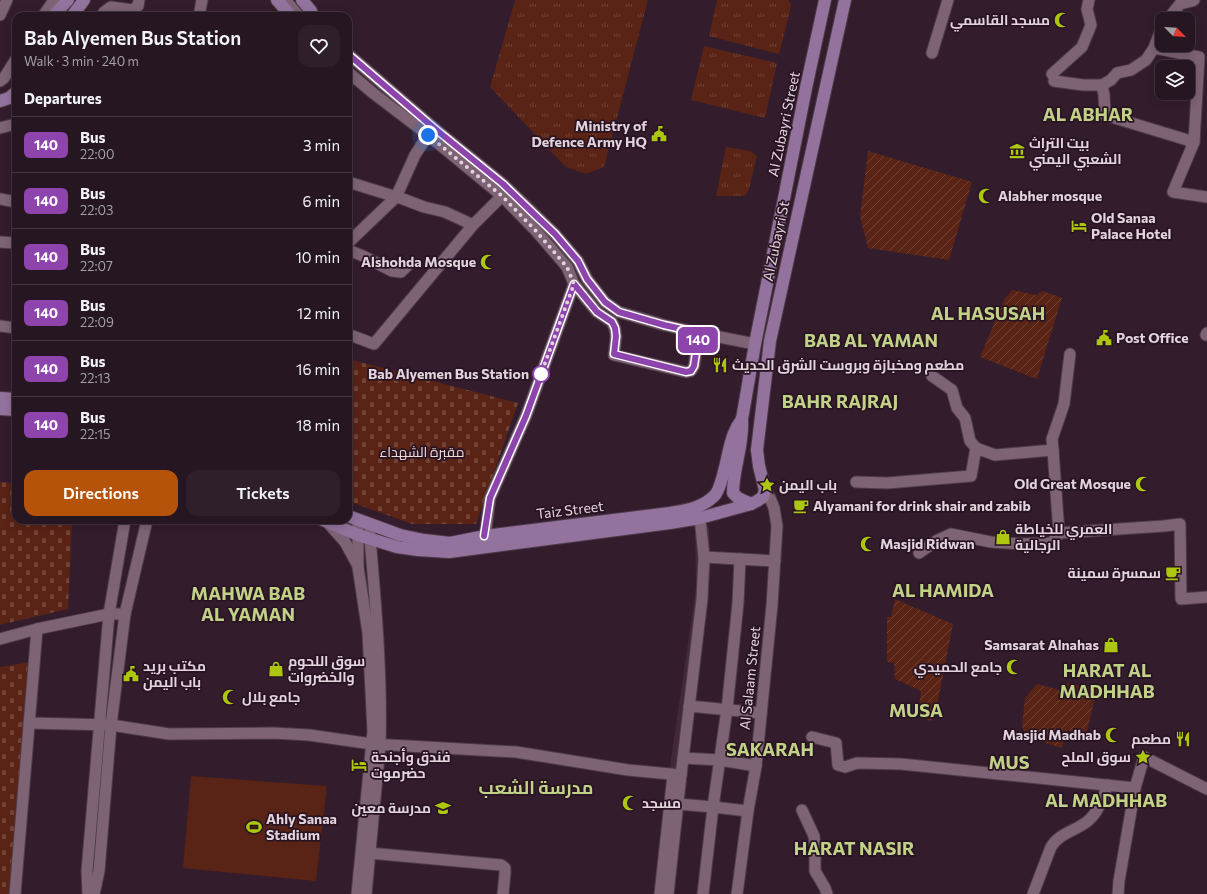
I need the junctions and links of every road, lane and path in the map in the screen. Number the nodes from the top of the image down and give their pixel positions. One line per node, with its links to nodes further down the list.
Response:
1 (7, 0): 26 (street)
2 (54, 0): 16 (street)
3 (68, 0): 17 (main road)
4 (84, 0): 18 (main road)
5 (140, 0): 19 (street)
6 (202, 0): 20 (street)
7 (277, 0): 21 (main road)
8 (285, 0): 22 (street)
9 (294, 0): 23 (street)
10 (302, 0): 24 (main road)
11 (825, 0): 27 (main road, Al Zubayri Street)
12 (845, 0): 28 (main road, Al Zubayri St)
13 (948, 0): 30 (street)
14 (1089, 0): 35 (street)
15 (1194, 0): 25 (street)
16 (46, 12)
17 (57, 12)
18 (75, 12)
19 (105, 12)
20 (200, 12)
21 (288, 12)
22 (296, 12)
23 (303, 12)
24 (311, 12)
25 (1174, 12)
26 (0, 15)
27 (819, 33): 28 (main road); 59 (main road, Al Zubayri Street)
28 (834, 45): 70 (main road, Al Zubayri St)
29 (1154, 48): 35 (street); 41 (street)
30 (932, 53)
31 (352, 57): 57 (street)
32 (12, 65): 34 (street)
33 (352, 75): 40 (street)
34 (0, 81)
35 (1102, 85): 41 (street)
36 (12, 95): 37 (main road)
37 (0, 101)
38 (12, 125): 39 (street)
39 (0, 128)
40 (428, 135): 43 (street); 44 (street)
41 (1194, 142): 45 (street)
42 (352, 183): 44 (street)
43 (502, 196): 48 (street); 54 (street)
44 (396, 197): 48 (street); 49 (street)
45 (1207, 197)
46 (0, 199): 47 (street)
47 (12, 201)
48 (473, 225): 58 (street)
49 (352, 239)
50 (0, 242): 51 (street)
51 (12, 243)
52 (352, 252): 53 (street)
53 (408, 265)
54 (574, 284): 57 (street); 80 (street)
55 (0, 326): 56 (street)
56 (12, 328)
57 (699, 333): 59 (street)
58 (352, 336)
59 (755, 344): 66 (main road, Al Zubayri Street)
60 (1070, 354): 68 (street)
61 (932, 376): 67 (street)
62 (0, 398): 63 (main road)
63 (12, 399)
64 (0, 409): 65 (main road)
65 (12, 410)
66 (742, 419): 71 (main road); 80 (main road, Taiz Street)
67 (976, 448): 68 (street); 69 (street)
68 (1053, 450): 79 (street)
69 (856, 482)
70 (765, 490): 71 (main road); 85 (street, Al Salaam Street)
71 (751, 504): 73 (main road, Taiz Street)
72 (353, 518): 78 (main road, Taiz Street); 81 (street)
73 (700, 518): 81 (main road, Taiz Street); 83 (street)
74 (124, 524): 88 (street)
75 (146, 524): 89 (street)
76 (328, 524): 86 (street)
77 (332, 524): 81 (main road, Taiz Street)
78 (370, 525): 80 (main road, Taiz Street); 81 (street)
79 (1059, 533): 82 (street); 87 (street)
80 (484, 536)
81 (364, 537): 86 (street); 91 (street)
82 (919, 553)
83 (704, 556): 84 (street); 93 (street)
84 (740, 559): 85 (street); 94 (street)
85 (775, 561): 95 (street, Al Salaam Street)
86 (358, 567): 91 (street)
87 (1207, 597)
88 (109, 614): 89 (street); 90 (street); 98 (street)
89 (125, 614): 97 (street)
90 (37, 629): 92 (street); 96 (street)
91 (373, 632): 100 (street)
92 (0, 639)
93 (689, 706): 94 (street); 101 (street)
94 (727, 709): 95 (street); 102 (street)
95 (761, 713): 103 (street, Al Salaam Street)
96 (29, 723): 98 (street); 113 (street)
97 (111, 725): 98 (street); 100 (street); 115 (street)
98 (99, 726): 114 (street)
99 (812, 737): 105 (street)
100 (376, 744): 104 (street); 112 (street); 116 (street)
101 (683, 758): 102 (street); 104 (street)
102 (720, 760): 103 (street); 109 (street)
103 (756, 766): 111 (street, Al Salaam Street)
104 (677, 775): 108 (street); 119 (street)
105 (1108, 785): 106 (street); 124 (street)
106 (1135, 788): 107 (street); 125 (street)
107 (1207, 789)
108 (678, 804): 109 (street); 120 (street)
109 (714, 807): 111 (street); 121 (street)
110 (802, 810): 123 (street)
111 (748, 811): 122 (street, Al Salaam Street)
112 (369, 853): 117 (street); 118 (street)
113 (15, 894)
114 (88, 894)
115 (94, 894)
116 (357, 894)
117 (366, 894)
118 (502, 894)
119 (660, 894)
120 (668, 894)
121 (703, 894)
122 (737, 894)
123 (827, 894)
124 (1033, 894)
125 (1118, 894)

